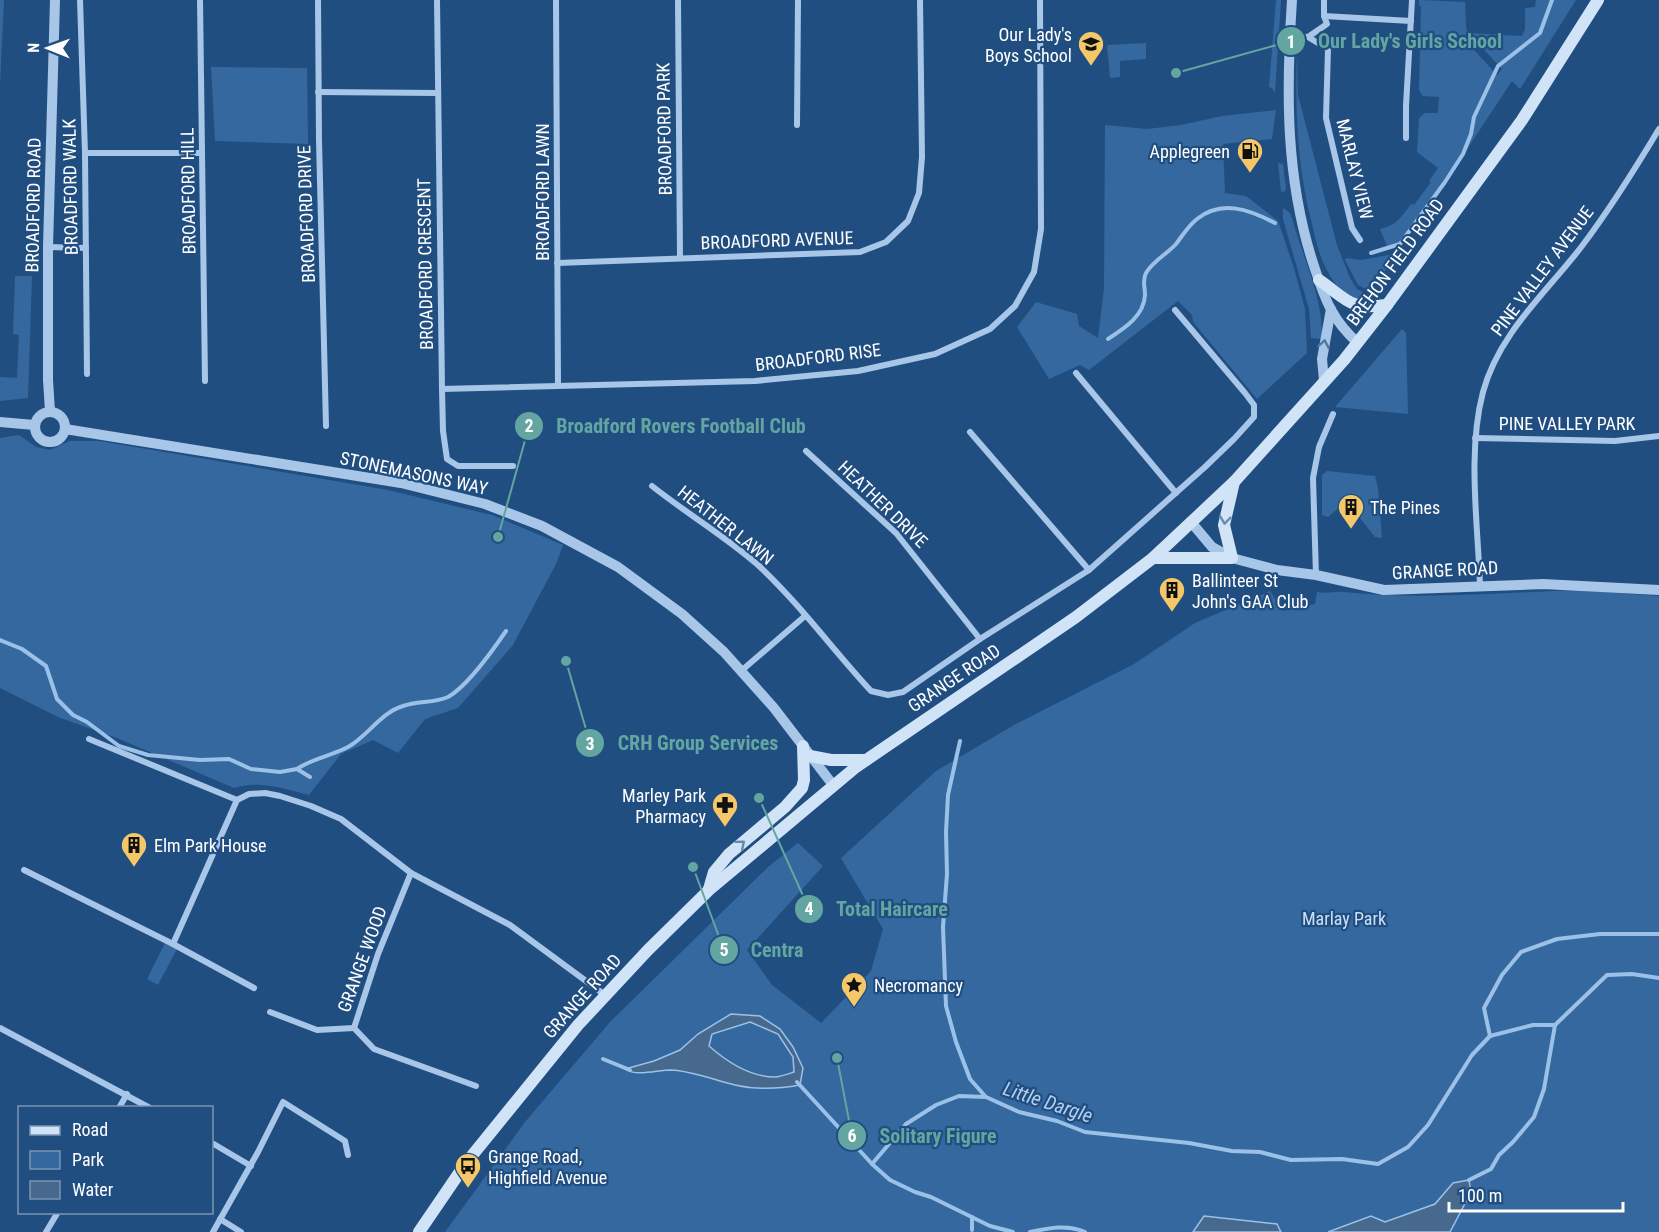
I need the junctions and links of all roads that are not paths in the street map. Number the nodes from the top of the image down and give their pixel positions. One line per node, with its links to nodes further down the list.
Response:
1 (55, 0): 27 (street, BROADFORD ROAD)
2 (80, 0): 24 (street, BROADFORD WALK)
3 (200, 0): 25 (street, BROADFORD HILL)
4 (318, 0): 19 (street, BROADFORD DRIVE)
5 (437, 0): 20 (street, BROADFORD CRESCENT)
6 (556, 0): 30 (street, BROADFORD LAWN)
7 (678, 0): 29 (street, BROADFORD PARK)
8 (798, 0): 21 (street)
9 (920, 0): 29 (street, BROADFORD AVENUE)
10 (1040, 0): 40 (street, BROADFORD RISE)
11 (1292, 0): 17 (street)
12 (1324, 0): 15 (street)
13 (1412, 0): 16 (street)
14 (1598, 0): 32 (main road, BREHON FIELD ROAD)
15 (1324, 16): 16 (street); 18 (street)
16 (1411, 21): 23 (street)
17 (1290, 36): 18 (street); 31 (street)
18 (1308, 37): 26 (street, MARLAY VIEW)
19 (318, 92): 20 (street); 46 (street, BROADFORD DRIVE)
20 (437, 93): 41 (street, BROADFORD CRESCENT)
21 (797, 125)
22 (1659, 129): 50 (street, PINE VALLEY AVENUE)
23 (1406, 138)
24 (85, 153): 25 (street); 28 (street, BROADFORD WALK)
25 (202, 153): 39 (street, BROADFORD HILL)
26 (1360, 240)
27 (48, 247): 28 (street); 42 (street, BROADFORD ROAD)
28 (86, 248): 36 (street, BROADFORD WALK)
29 (680, 258): 30 (street, BROADFORD AVENUE)
30 (557, 263): 40 (street, BROADFORD LAWN)
31 (1319, 280): 32 (main road); 33 (street)
32 (1387, 305): 35 (main road, BREHON FIELD ROAD)
33 (1331, 309): 35 (street); 38 (street, one-way to 33)
34 (1175, 310): 55 (street)
35 (1358, 343): 38 (main road, BREHON FIELD ROAD)
36 (87, 374)
37 (1076, 374): 55 (street)
38 (1324, 380): 53 (main road, BREHON FIELD ROAD)
39 (205, 381)
40 (558, 384): 41 (street, BROADFORD RISE)
41 (442, 388): 52 (street, BROADFORD CRESCENT)
42 (50, 411): 45 (street); 47 (street)
43 (1333, 414): 60 (street)
44 (0, 422): 45 (street)
45 (34, 425): 47 (street)
46 (327, 426)
47 (65, 429): 65 (street, STONEMASONS WAY)
48 (970, 432): 59 (street)
49 (1659, 436): 50 (street, PINE VALLEY PARK)
50 (1476, 438): 61 (street, PINE VALLEY AVENUE)
51 (806, 451): 64 (street, HEATHER DRIVE)
52 (513, 466)
53 (1234, 482): 56 (main road, BREHON FIELD ROAD); 58 (main road, one-way to 58)
54 (652, 486): 63 (street, HEATHER LAWN)
55 (1176, 493): 59 (street)
56 (1191, 522): 57 (main road, GRANGE ROAD); 58 (street, GRANGE ROAD)
57 (1153, 558): 58 (main road); 68 (main road, GRANGE ROAD)
58 (1232, 558): 60 (street, GRANGE ROAD)
59 (1089, 570): 64 (street)
60 (1316, 575): 61 (street, GRANGE ROAD)
61 (1480, 586): 62 (street, GRANGE ROAD)
62 (1659, 590)
63 (805, 616): 64 (street, HEATHER LAWN); 65 (street)
64 (980, 639)
65 (741, 671): 67 (street, STONEMASONS WAY)
66 (88, 739): 70 (street)
67 (807, 751): 68 (main road); 69 (street, STONEMASONS WAY); 73 (main road, one-way to 67)
68 (866, 760): 69 (main road, GRANGE ROAD)
69 (833, 785): 73 (main road, GRANGE ROAD)
70 (237, 800): 72 (street); 74 (street)
71 (24, 870): 74 (street)
72 (411, 873): 76 (street); 79 (street, GRANGE WOOD)
73 (709, 890): 76 (main road, GRANGE ROAD)
74 (173, 944): 75 (street)
75 (254, 988)
76 (605, 995): 92 (main road, GRANGE ROAD)
77 (270, 1012): 79 (street)
78 (0, 1028): 81 (street)
79 (354, 1028): 80 (street, GRANGE WOOD)
80 (476, 1086)
81 (127, 1094): 82 (street); 83 (street)
82 (120, 1106)
83 (148, 1106)
84 (213, 1144): 86 (street)
85 (348, 1155): 86 (street)
86 (251, 1166): 88 (street)
87 (56, 1214): 89 (street)
88 (220, 1219): 90 (street); 91 (street)
89 (46, 1232)
90 (213, 1232)
91 (241, 1232)
92 (419, 1232)

